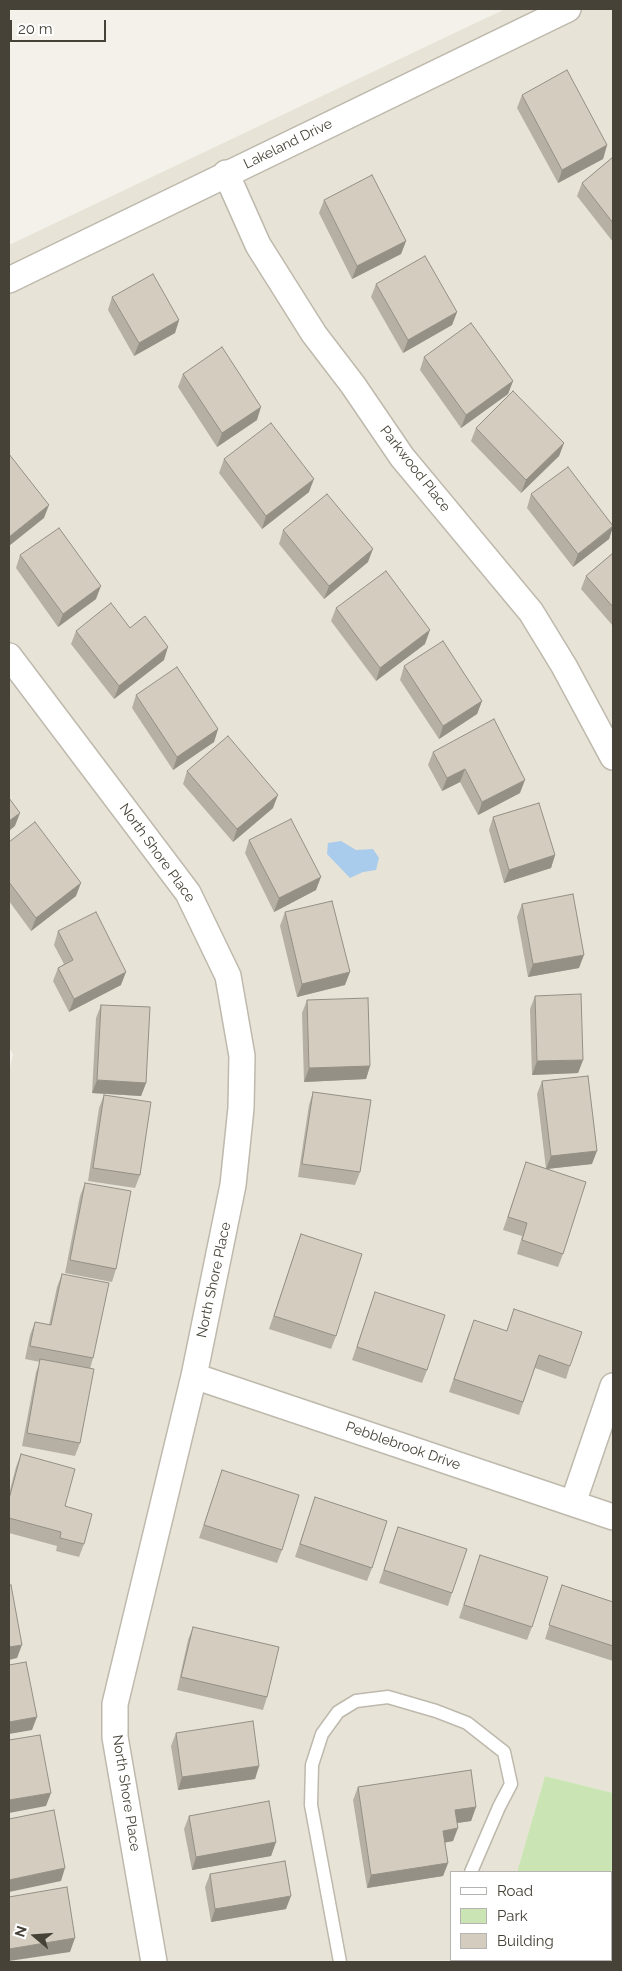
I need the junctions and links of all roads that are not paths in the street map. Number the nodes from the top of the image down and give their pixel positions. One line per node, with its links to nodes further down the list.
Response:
1 (568, 9): 2 (street, Lakeland Drive)
2 (226, 174): 3 (street, Lakeland Drive); 5 (street, Parkwood Place)
3 (9, 280)
4 (9, 656): 6 (street, North Shore Place)
5 (613, 757)
6 (194, 1376): 8 (street, Pebblebrook Drive); 11 (street, North Shore Place)
7 (613, 1386): 8 (street)
8 (573, 1503): 9 (street, Pebblebrook Drive)
9 (613, 1516)
10 (472, 1871): 12 (lane)
11 (154, 1962)
12 (340, 1962)

